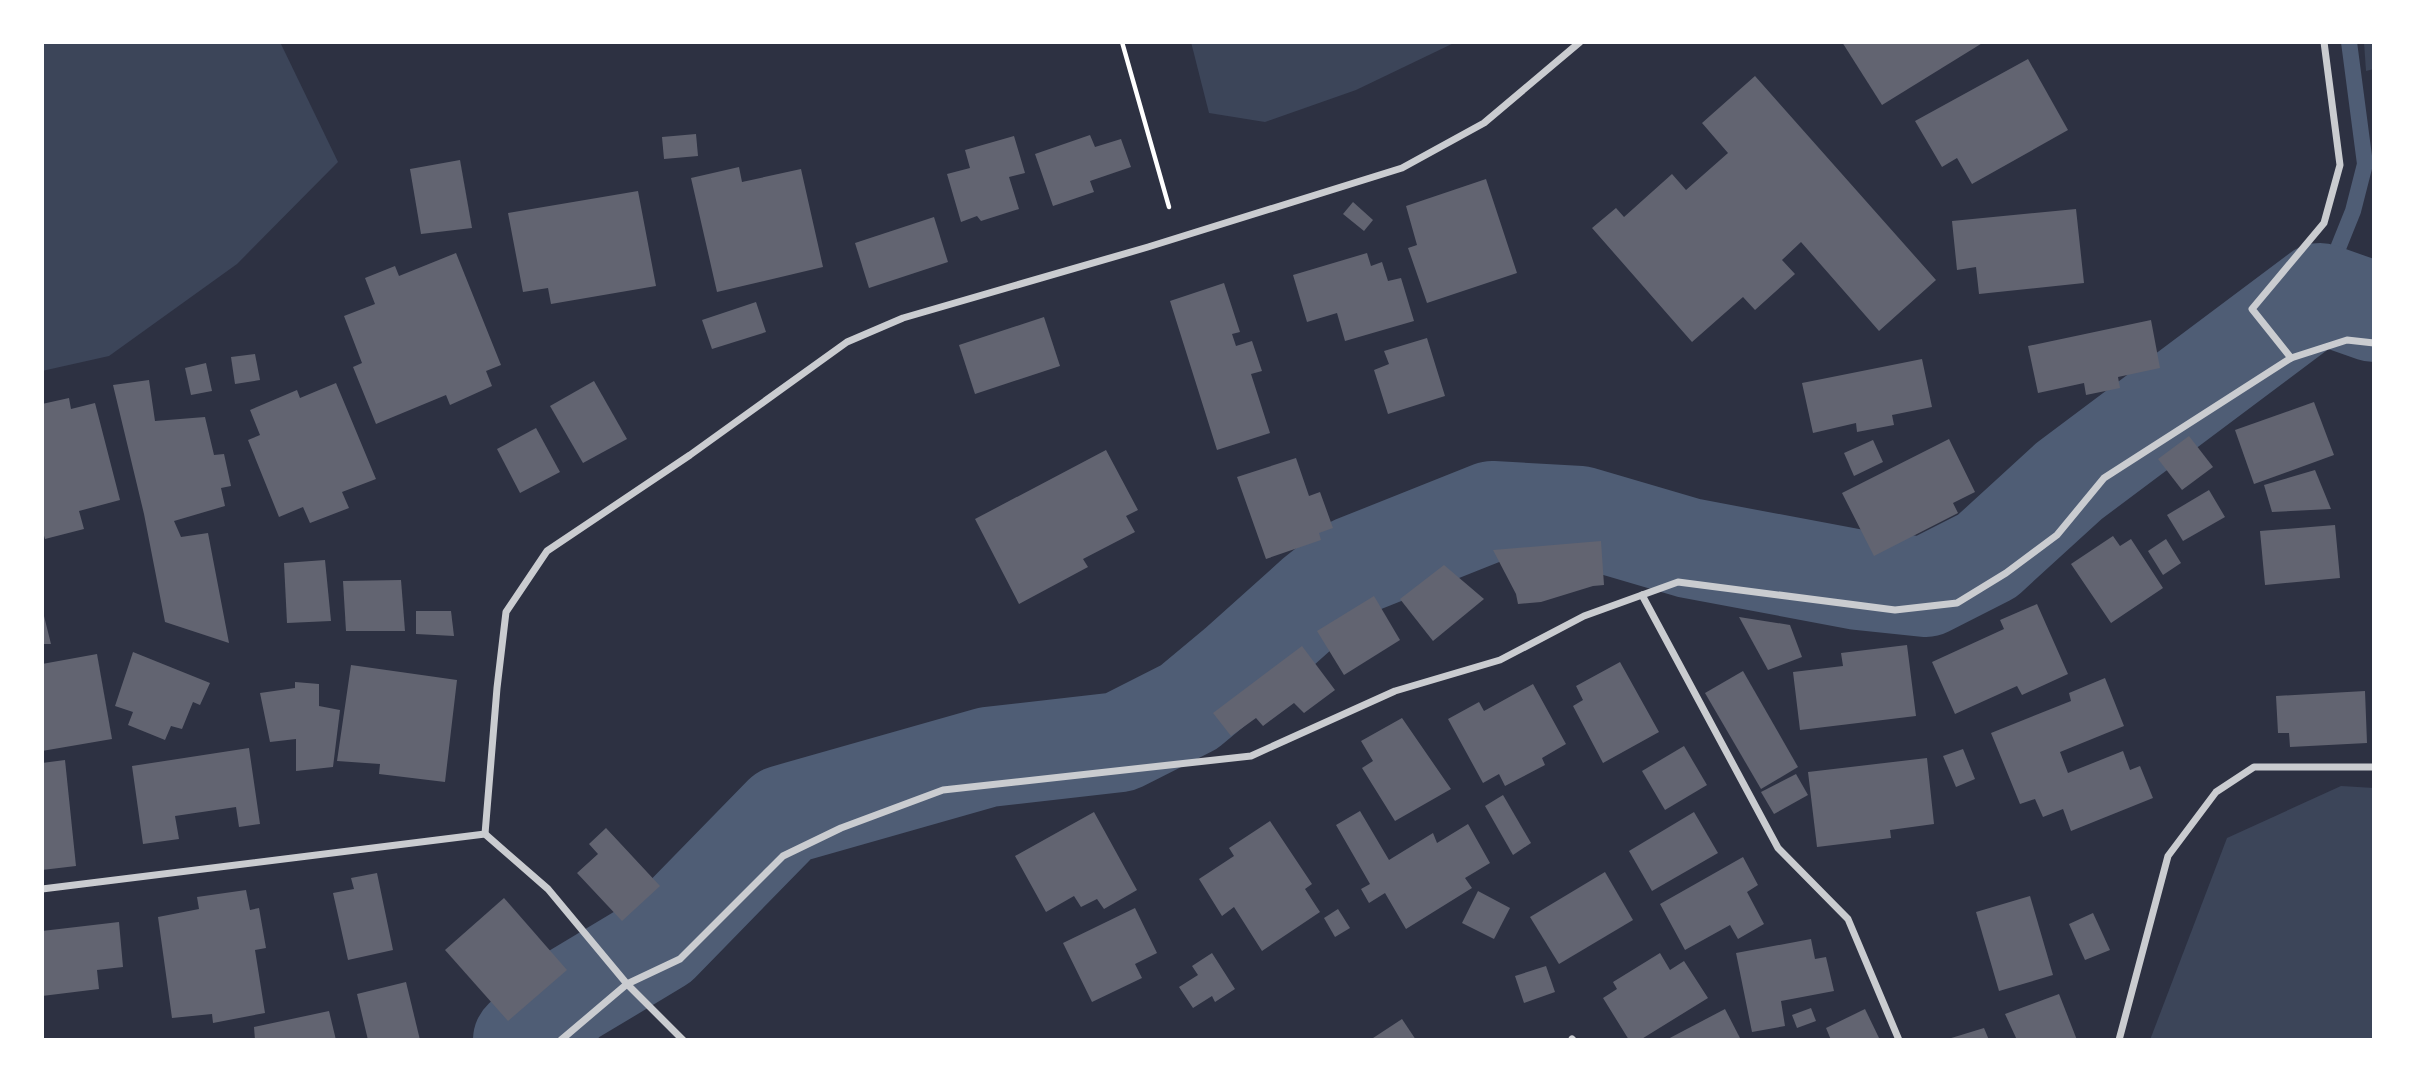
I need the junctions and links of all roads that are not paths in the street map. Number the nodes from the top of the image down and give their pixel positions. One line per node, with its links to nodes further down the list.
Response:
1 (1580, 42): 7 (street)
2 (2324, 42): 4 (street)
3 (2374, 343): 4 (street)
4 (2291, 358): 5 (street)
5 (1642, 595): 9 (street); 12 (street)
6 (2374, 767): 13 (street)
7 (485, 834): 8 (street); 9 (street)
8 (42, 889)
9 (627, 984): 10 (street); 11 (street)
10 (561, 1040)
11 (682, 1040)
12 (1899, 1040)
13 (2119, 1040)

